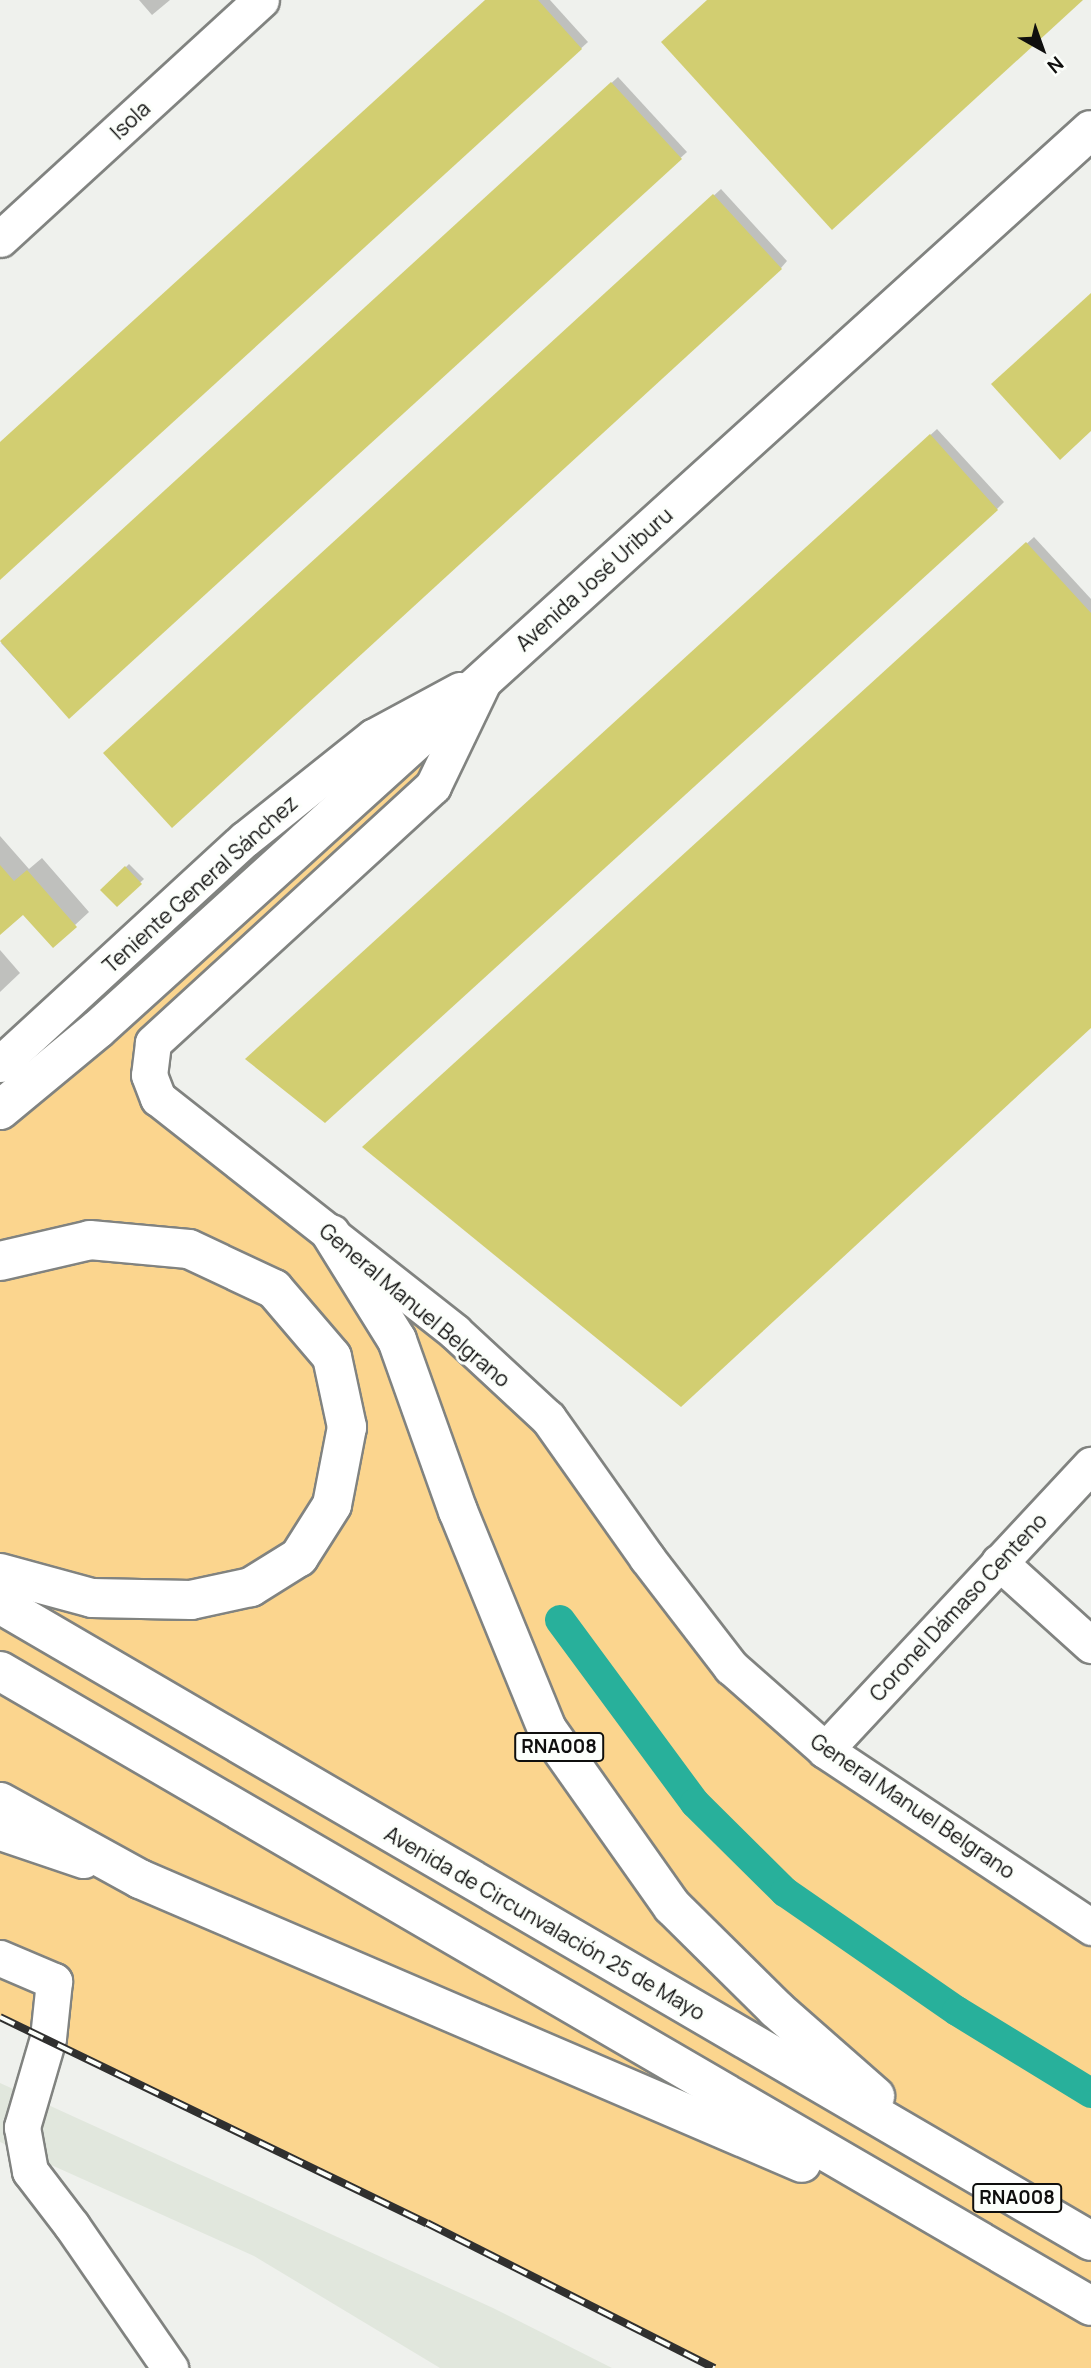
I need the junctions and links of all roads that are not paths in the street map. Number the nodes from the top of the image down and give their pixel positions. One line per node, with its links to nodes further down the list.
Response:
1 (261, 0): 3 (street, Isola)
2 (1091, 130): 4 (main road, Avenida José Uriburu)
3 (0, 239)
4 (485, 677): 5 (main road, Avenida José Uriburu); 6 (street, Teniente General Sánchez); 9 (street, General Manuel Belgrano)
5 (98, 1029): 7 (main road, Avenida José Uriburu); 8 (main road, Avenida José Uriburu)
6 (0, 1064)
7 (0, 1110)
8 (0, 1141)
9 (331, 1234): 17 (street, General Manuel Belgrano); 24 (main road, RNA008)
10 (0, 1261): 13 (main road)
11 (1091, 1465): 12 (street, Coronel Dámaso Centeno)
12 (999, 1562): 15 (street); 17 (street, Coronel Dámaso Centeno)
13 (0, 1573)
14 (0, 1604): 24 (main road, Avenida de Circunvalación 25 de Mayo / RNA008)
15 (1091, 1645)
16 (0, 1671): 25 (main road, RNA008)
17 (825, 1750): 21 (street, General Manuel Belgrano)
18 (0, 1801): 20 (main road)
19 (0, 1832): 20 (street)
20 (140, 1879): 25 (main road)
21 (1091, 1927)
22 (0, 1958): 23 (street)
23 (11, 2122): 28 (street)
24 (942, 2155): 26 (main road, Avenida de Circunvalación 25 de Mayo / RNA008)
25 (956, 2229): 27 (main road, RNA008)
26 (1091, 2241)
27 (1091, 2306)
28 (170, 2368)

